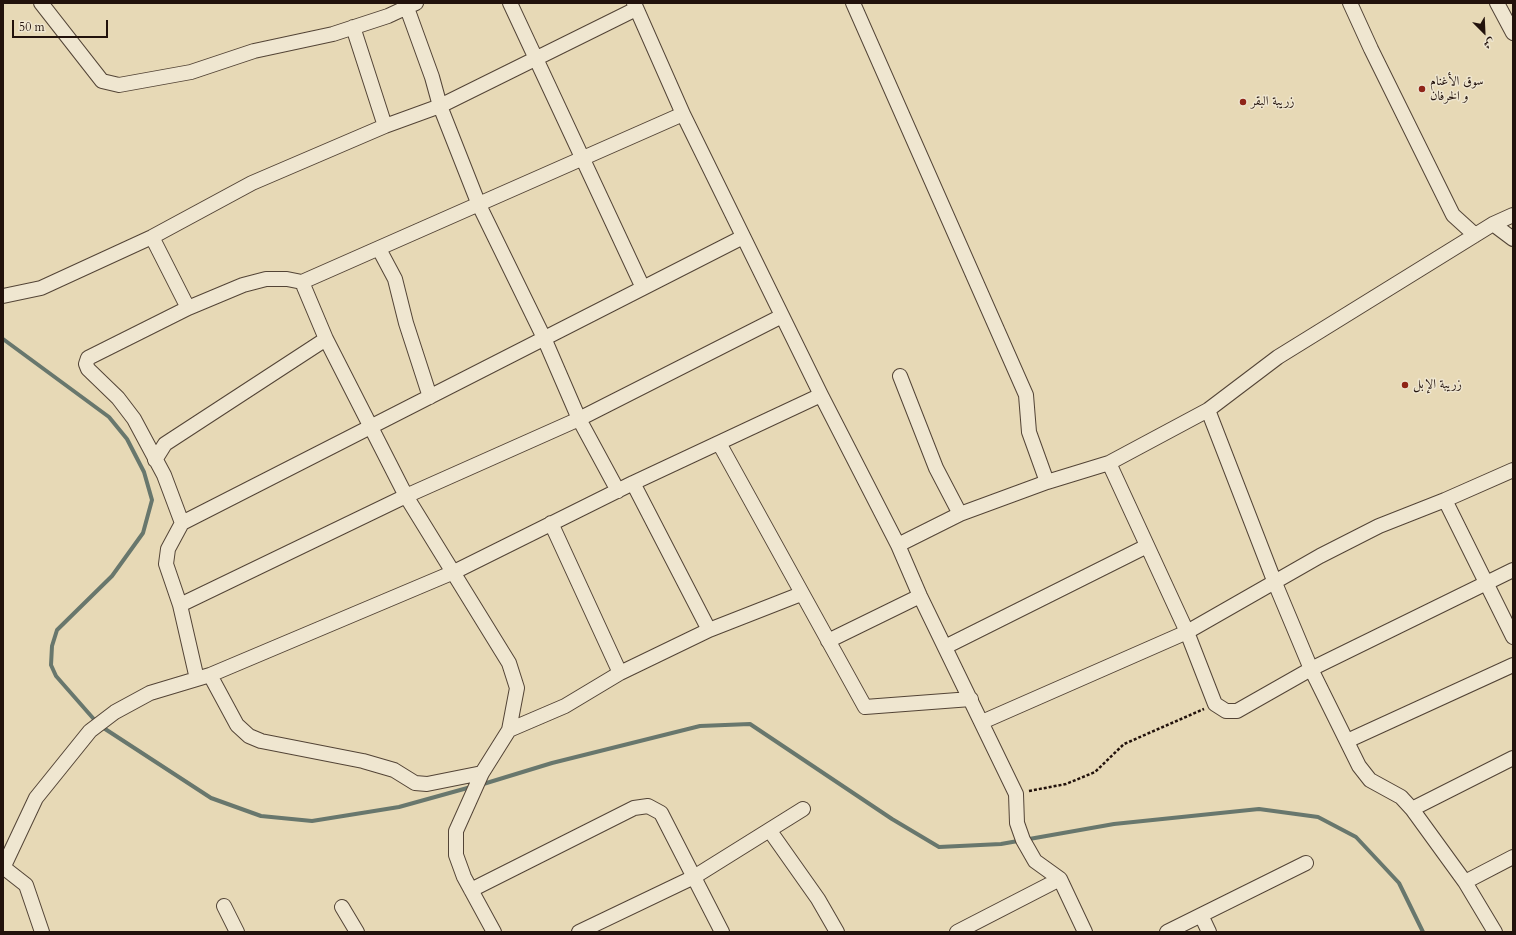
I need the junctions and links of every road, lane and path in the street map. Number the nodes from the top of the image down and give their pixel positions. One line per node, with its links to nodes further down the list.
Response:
1 (41, 3): 8 (street)
2 (510, 3): 10 (street)
3 (853, 3): 40 (street)
4 (1350, 3): 18 (street)
5 (1496, 3): 9 (street)
6 (411, 5): 8 (street); 11 (street)
7 (635, 6): 10 (street); 12 (street)
8 (353, 27): 13 (street)
9 (1513, 33)
10 (536, 60): 11 (street); 14 (street)
11 (440, 106): 13 (street); 15 (street)
12 (683, 114): 14 (street); 20 (street)
13 (385, 126): 19 (street)
14 (583, 160): 15 (street); 24 (street)
15 (479, 206): 22 (street); 28 (street)
16 (1513, 215): 17 (street)
17 (1493, 224): 18 (street); 21 (street)
18 (1475, 235): 33 (street)
19 (152, 237): 25 (street); 26 (street)
20 (743, 237): 24 (street); 27 (street)
21 (1513, 239)
22 (379, 249): 23 (street); 32 (street)
23 (302, 282): 26 (street); 29 (street)
24 (643, 288): 28 (street)
25 (3, 296)
26 (188, 308): 37 (street)
27 (782, 316): 31 (street); 34 (street)
28 (544, 338): 32 (street); 34 (street)
29 (326, 339): 35 (street); 37 (street)
30 (900, 376): 45 (street)
31 (821, 395): 36 (street); 48 (street)
32 (430, 397): 35 (street)
33 (1208, 410): 38 (street); 52 (street)
34 (580, 419): 42 (street); 43 (street)
35 (371, 427): 43 (street); 46 (street)
36 (719, 443): 41 (street); 54 (street)
37 (155, 460): 46 (street)
38 (1109, 464): 40 (street); 49 (street)
39 (1513, 470): 44 (street)
40 (1047, 482): 45 (street)
41 (633, 483): 42 (street); 57 (street)
42 (618, 491): 47 (street)
43 (406, 496): 51 (street); 56 (street)
44 (1445, 500): 52 (street); 53 (street)
45 (960, 514): 48 (street)
46 (182, 523): 56 (street)
47 (551, 523): 51 (street); 64 (street)
48 (898, 545): 55 (street)
49 (1147, 546): 58 (street); 61 (street)
50 (1513, 570): 53 (street)
51 (454, 572): 65 (street); 69 (street)
52 (1275, 583): 58 (street); 63 (street)
53 (1486, 583): 59 (street); 63 (street)
54 (801, 594): 57 (street); 60 (street)
55 (920, 596): 60 (street); 61 (street)
56 (180, 605): 65 (street)
57 (709, 630): 64 (street)
58 (1187, 632): 67 (street); 68 (street)
59 (1513, 637)
60 (828, 641): 66 (street)
61 (945, 648): 66 (street)
62 (1513, 665): 70 (street)
63 (1311, 669): 67 (street); 70 (street)
64 (620, 673): 69 (street)
65 (204, 677): 72 (street); 79 (street)
66 (971, 699): 68 (street)
67 (1215, 704): 73 (path)
68 (982, 722): 73 (street)
69 (509, 730): 72 (street)
70 (1347, 742): 75 (street)
71 (1513, 758): 75 (street)
72 (482, 773): 83 (street)
73 (1016, 794): 81 (street)
74 (803, 809): 76 (street)
75 (1412, 809): 82 (street)
76 (770, 830): 80 (street); 93 (street)
77 (1513, 857): 82 (street)
78 (1306, 863): 86 (street)
79 (3, 867): 87 (street)
80 (694, 877): 83 (street); 91 (street); 92 (street)
81 (1060, 879): 94 (street); 95 (street)
82 (1465, 882): 98 (street)
83 (471, 890): 90 (street)
84 (224, 906): 88 (street)
85 (342, 907): 89 (street)
86 (1201, 915): 96 (street); 97 (street)
87 (42, 932)
88 (236, 932)
89 (357, 932)
90 (494, 932)
91 (579, 932)
92 (722, 932)
93 (837, 932)
94 (957, 932)
95 (1085, 932)
96 (1167, 932)
97 (1209, 932)
98 (1495, 932)

